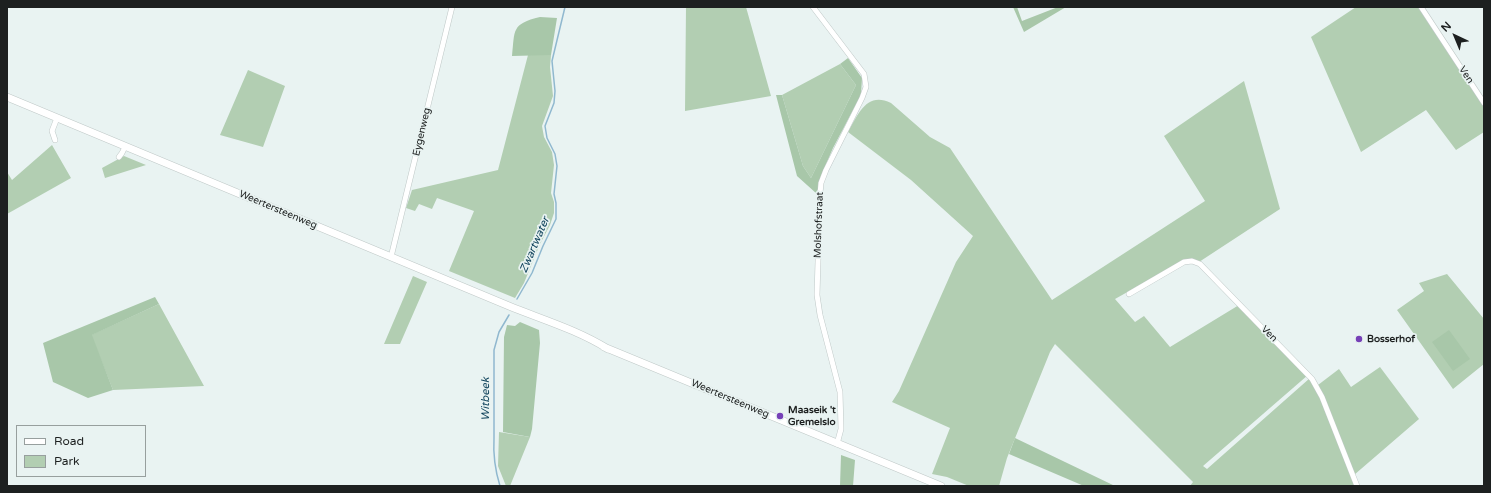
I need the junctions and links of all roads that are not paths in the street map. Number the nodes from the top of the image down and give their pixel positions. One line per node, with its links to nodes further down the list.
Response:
1 (452, 7): 10 (street, Eygenweg)
2 (813, 7): 12 (street, Molshofstraat)
3 (1421, 7): 5 (street, Ven)
4 (7, 97): 6 (main road, Weertersteenweg)
5 (1484, 103)
6 (57, 118): 7 (street); 8 (main road, Weertersteenweg)
7 (55, 140)
8 (125, 146): 9 (street); 10 (main road, Weertersteenweg)
9 (118, 157)
10 (391, 257): 12 (main road, Weertersteenweg)
11 (1129, 294): 14 (street, Ven)
12 (838, 444): 13 (main road, Weertersteenweg)
13 (941, 486)
14 (1357, 486)

